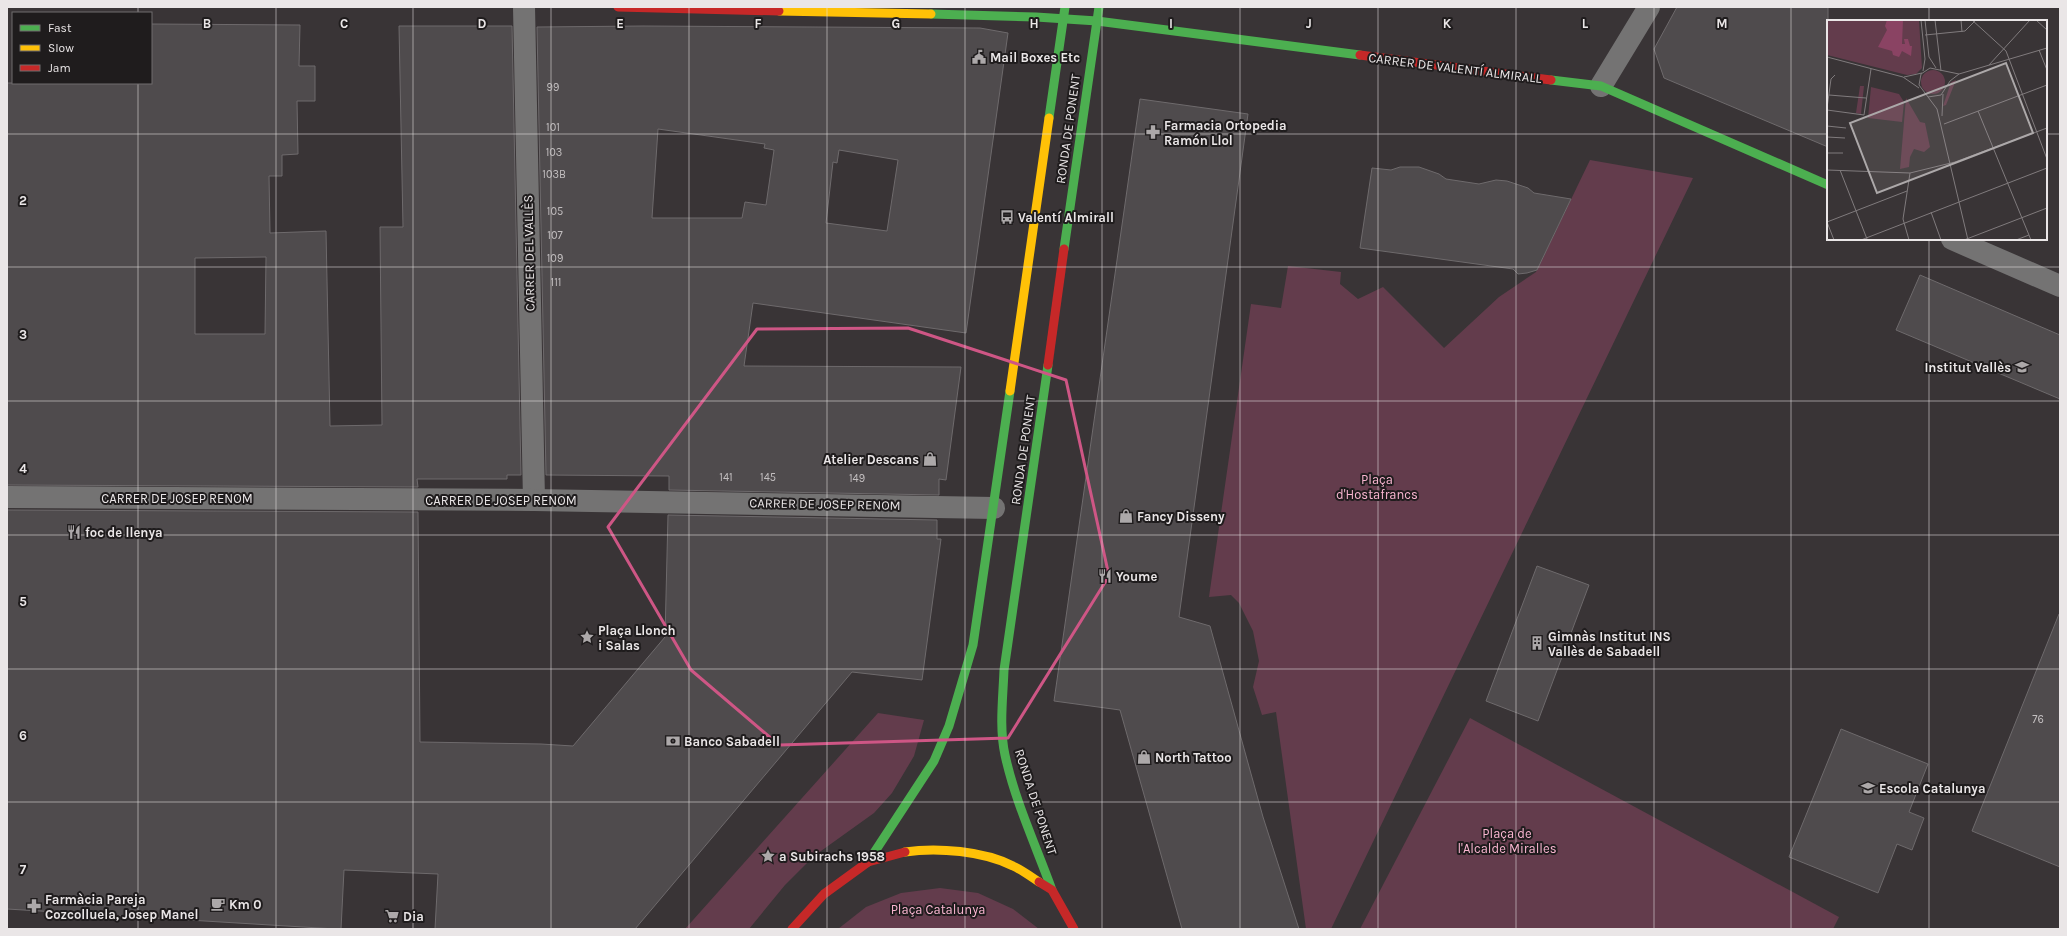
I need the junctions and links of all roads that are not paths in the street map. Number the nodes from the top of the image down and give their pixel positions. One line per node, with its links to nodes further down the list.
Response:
1 (524, 7): 13 (street, CARRER DEL VALLÈS)
2 (618, 7): 6 (main road, CARRER DE VALENTÍ ALMIRALL)
3 (1065, 7): 6 (main road, RONDA DE PONENT)
4 (1098, 7): 7 (main road, RONDA DE PONENT)
5 (1649, 7): 8 (street)
6 (1063, 19): 7 (main road, CARRER DE VALENTÍ ALMIRALL); 14 (main road, RONDA DE PONENT)
7 (1097, 21): 8 (main road, CARRER DE VALENTÍ ALMIRALL); 16 (main road, RONDA DE PONENT)
8 (1601, 86): 9 (main road, CARRER DE VALENTÍ ALMIRALL)
9 (1827, 185)
10 (1954, 240): 11 (street)
11 (2060, 286)
12 (7, 497): 13 (street, CARRER DE JOSEP RENOM)
13 (534, 500): 14 (street, CARRER DE JOSEP RENOM)
14 (994, 508): 15 (main road, RONDA DE PONENT)
15 (868, 862): 16 (main road); 17 (main road)
16 (1052, 890): 18 (main road, RONDA DE PONENT)
17 (792, 929)
18 (1074, 929)

